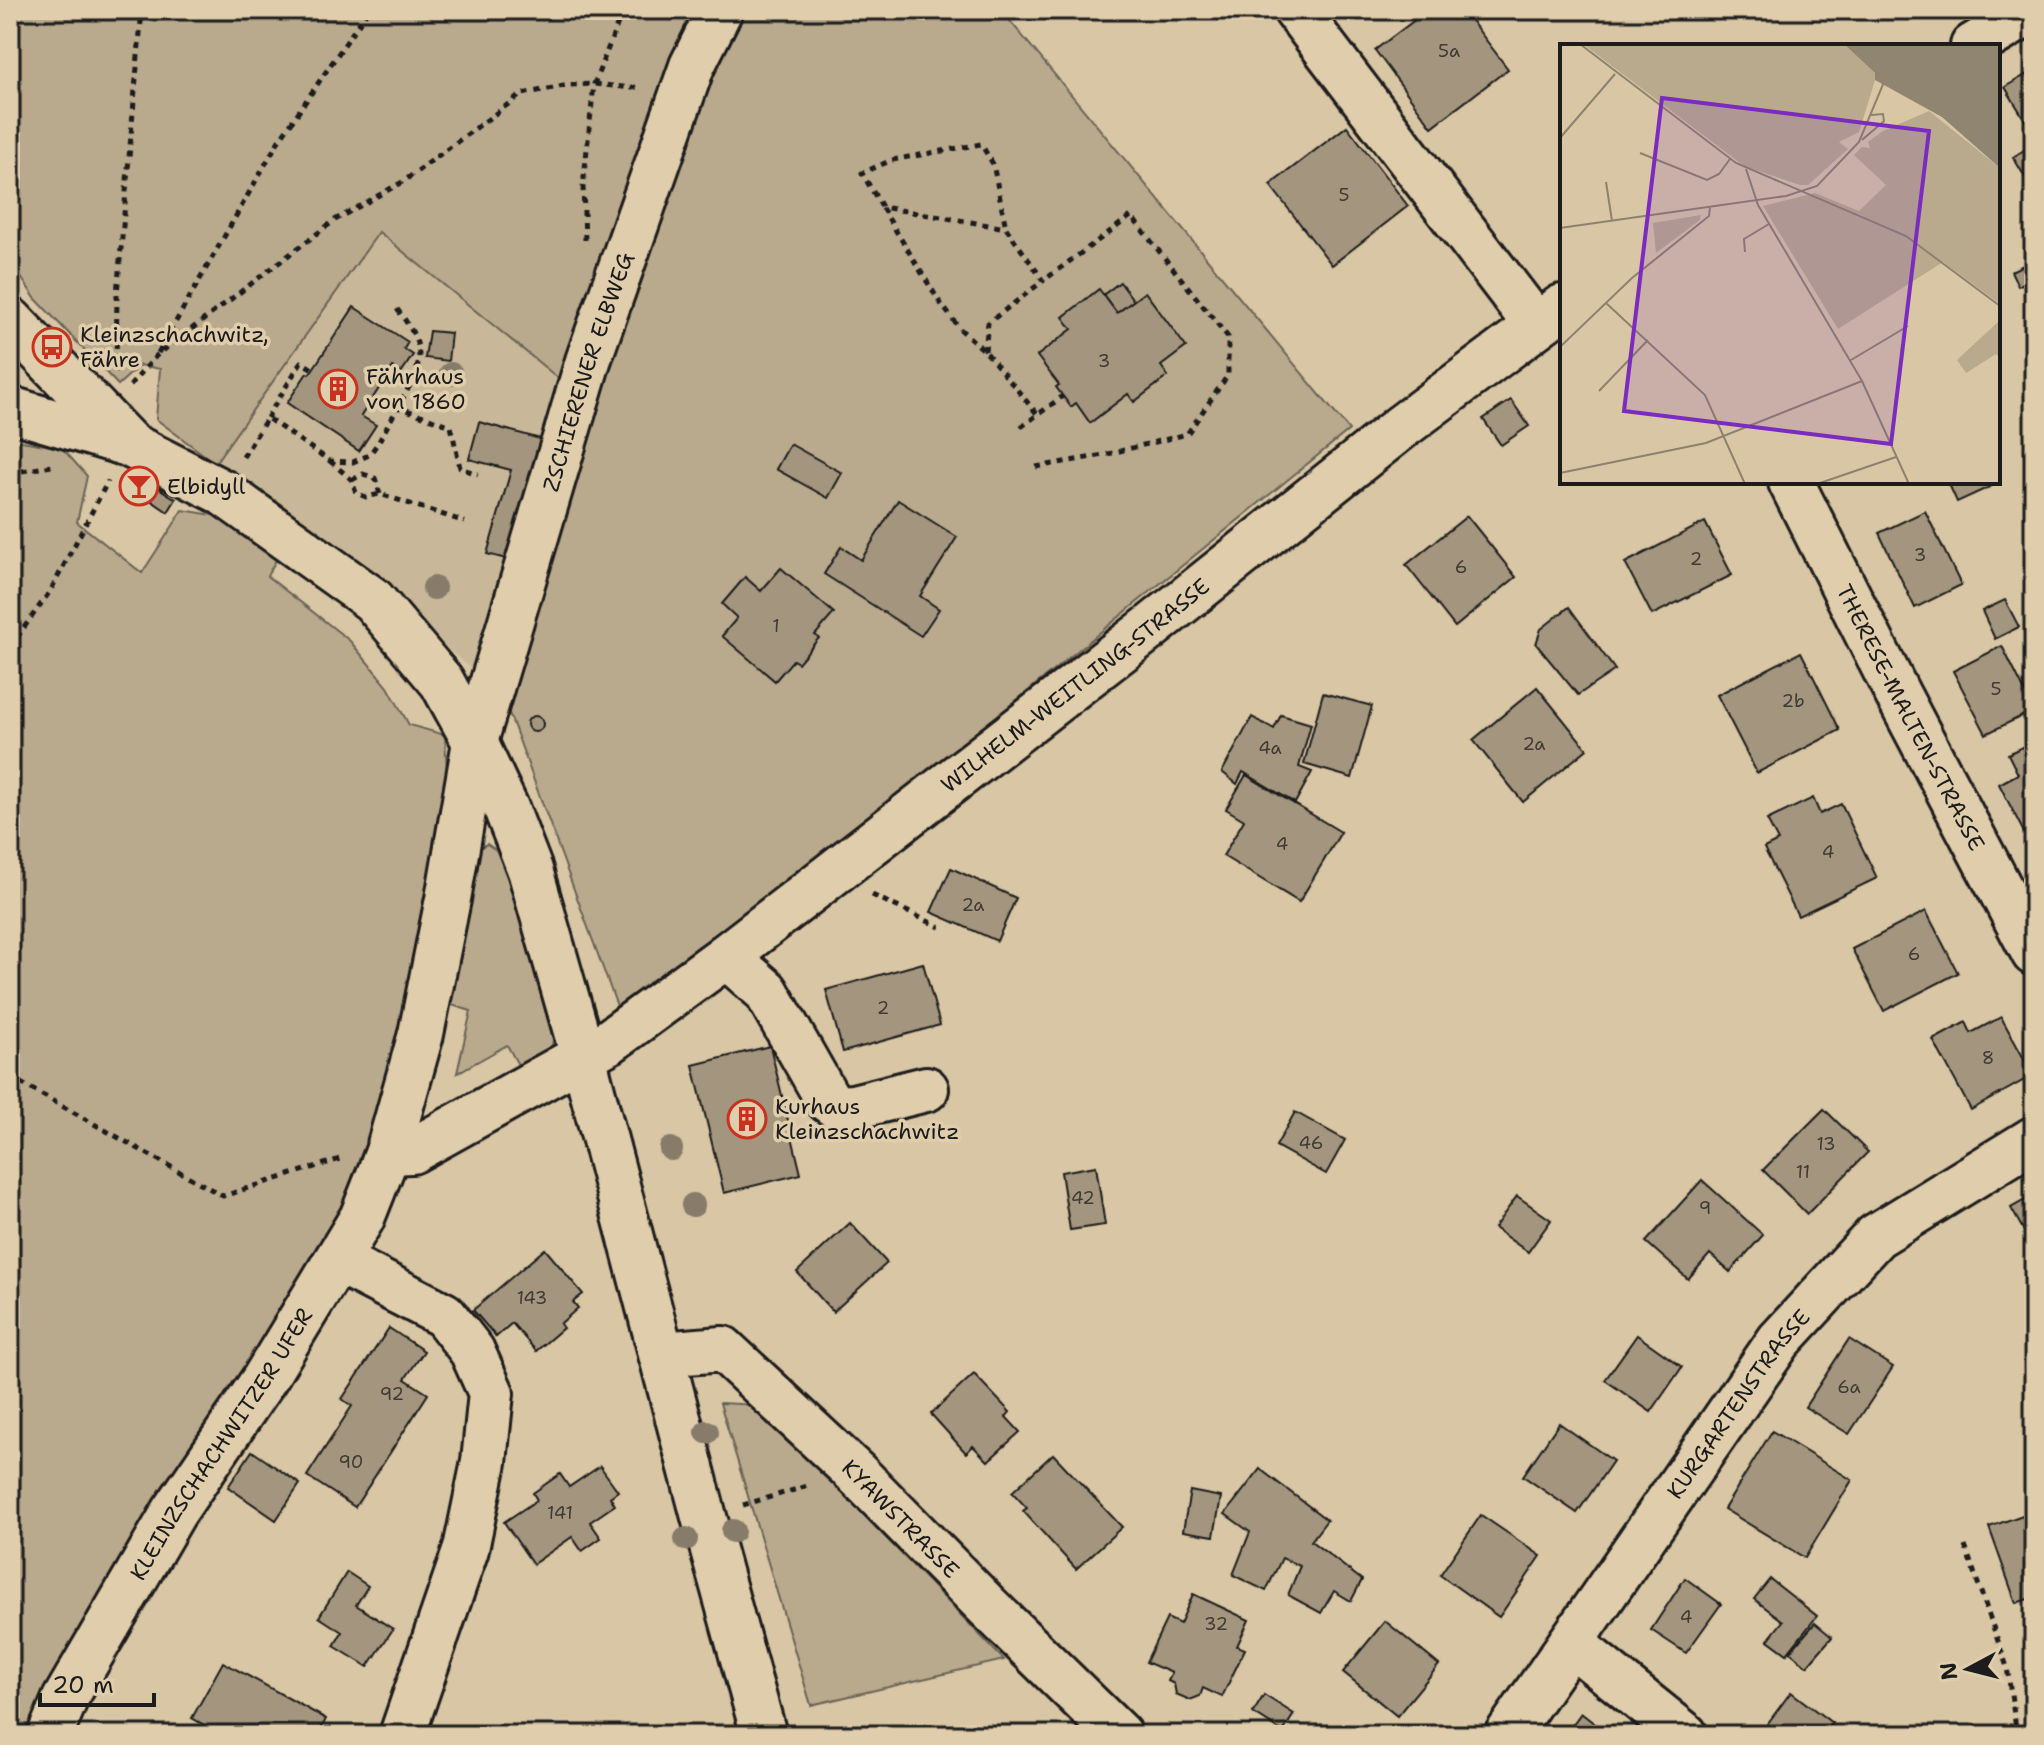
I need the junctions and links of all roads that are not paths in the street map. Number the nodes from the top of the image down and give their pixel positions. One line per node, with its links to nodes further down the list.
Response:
1 (720, 10): 10 (street, ZSCHIERENER ELBWEG)
2 (1296, 10): 5 (street)
3 (2033, 10): 4 (street)
4 (1976, 44)
5 (1549, 316): 12 (street, WILHELM-WEITLING-STRASSE)
6 (10, 320): 8 (street)
7 (10, 409): 8 (street)
8 (122, 456): 10 (street)
9 (1792, 484): 11 (street, THERESE-MALTEN-STRASSE)
10 (475, 742): 13 (street); 16 (street, KLEINZSCHACHWITZER UFER)
11 (2034, 953)
12 (726, 956): 13 (street, WILHELM-WEITLING-STRASSE); 14 (street)
13 (583, 1056): 16 (street); 18 (street)
14 (926, 1089)
15 (2034, 1139): 19 (street, KURGARTENSTRASSE)
16 (388, 1152): 17 (street, KLEINZSCHACHWITZER UFER)
17 (337, 1260): 20 (street, KLEINZSCHACHWITZER UFER); 21 (street)
18 (661, 1354): 22 (street); 23 (street, KYAWSTRASSE)
19 (1571, 1643): 24 (street, KURGARTENSTRASSE); 25 (street)
20 (50, 1735)
21 (402, 1735)
22 (764, 1735)
23 (1119, 1735)
24 (1507, 1735)
25 (1685, 1735)

